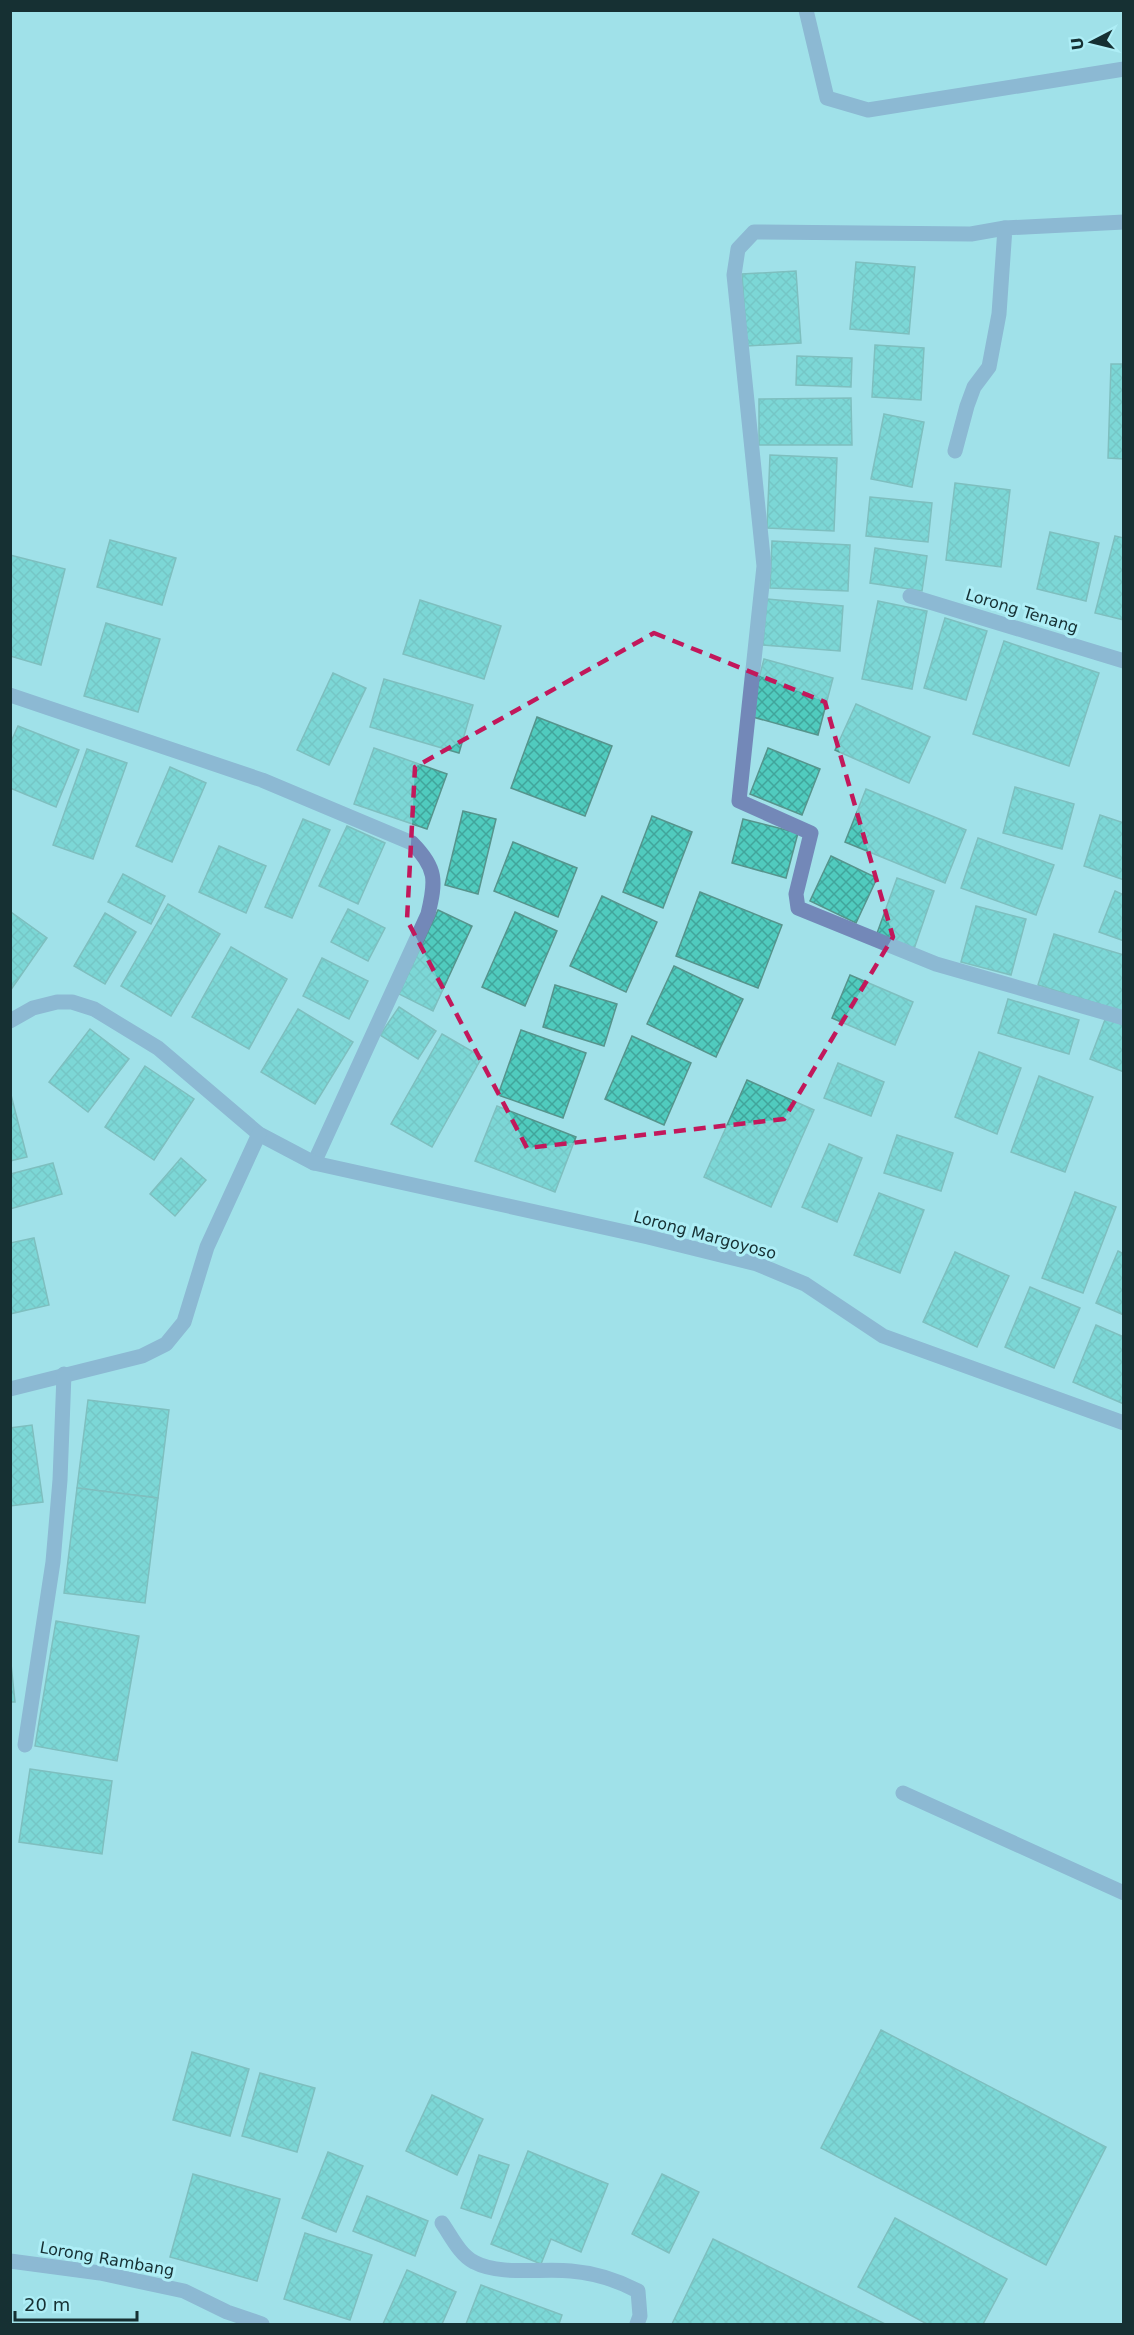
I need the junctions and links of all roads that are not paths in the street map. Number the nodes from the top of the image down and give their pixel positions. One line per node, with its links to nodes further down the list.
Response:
1 (806, 10): 2 (street)
2 (1124, 69)
3 (1124, 222): 4 (street)
4 (1005, 228): 5 (street); 9 (street)
5 (955, 451)
6 (910, 596): 7 (street, Lorong Tenang)
7 (1124, 661)
8 (10, 695): 12 (street)
9 (1124, 1018)
10 (10, 1021): 11 (street, Lorong Margoyoso)
11 (259, 1134): 12 (street, Lorong Margoyoso); 13 (street)
12 (314, 1163): 15 (street, Lorong Margoyoso)
13 (64, 1374): 14 (street); 16 (street)
14 (10, 1389)
15 (1124, 1422)
16 (25, 1745)
17 (903, 1793): 18 (street)
18 (1124, 1893)
19 (442, 2223): 22 (street)
20 (10, 2260): 21 (street, Lorong Rambang)
21 (262, 2325)
22 (637, 2325)

